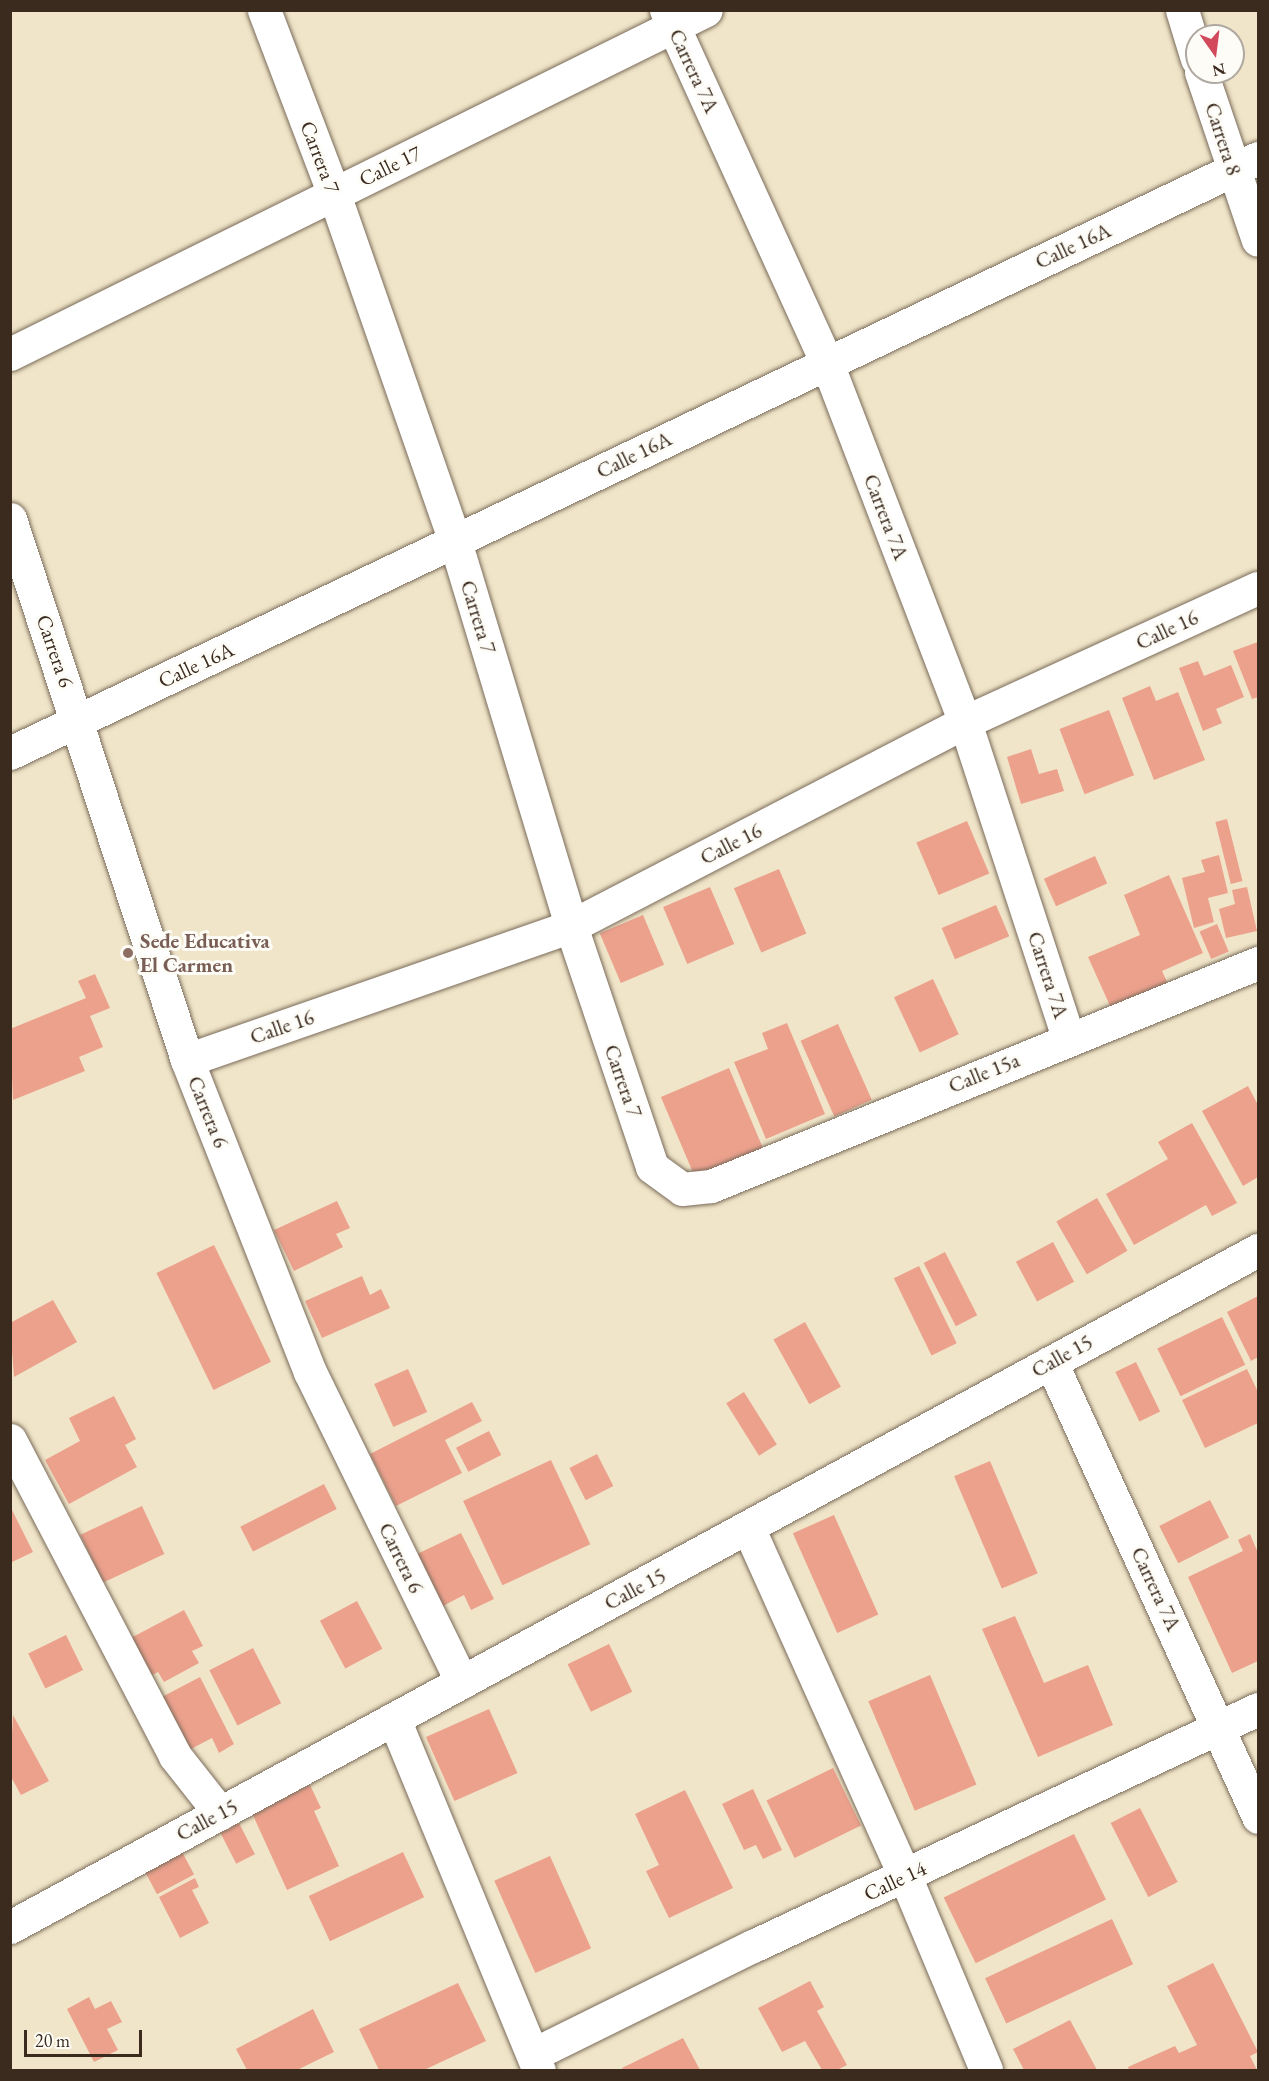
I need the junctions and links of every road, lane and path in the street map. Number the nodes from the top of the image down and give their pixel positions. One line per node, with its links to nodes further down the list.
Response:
1 (264, 10): 6 (street, Carrera 7)
2 (706, 10): 3 (street, Calle 17)
3 (670, 18): 6 (street, Calle 17); 9 (street, Carrera 7A)
4 (1207, 84): 5 (street, Carrera 8)
5 (1246, 164): 7 (street, Carrera 8); 9 (street, Calle 16A)
6 (334, 194): 8 (street, Calle 17); 11 (street, Carrera 7)
7 (1258, 240)
8 (10, 354)
9 (827, 363): 11 (street, Calle 16A); 14 (street, Carrera 7A)
10 (10, 519): 13 (street, Carrera 6)
11 (455, 541): 13 (street, Calle 16A); 16 (street, Carrera 7)
12 (1258, 588): 14 (street, Calle 16)
13 (78, 721): 15 (street, Calle 16A); 19 (street, Carrera 6)
14 (965, 722): 16 (street, Calle 16); 18 (street, Carrera 7A)
15 (10, 753)
16 (571, 926): 19 (street, Calle 16); 20 (street, Carrera 7)
17 (1258, 963): 18 (street, Calle 15a)
18 (1068, 1038): 20 (street, Calle 15a)
19 (187, 1060): 25 (street, Carrera 6)
20 (711, 1186)
21 (1258, 1250): 22 (street, Calle 15)
22 (1051, 1362): 24 (street, Calle 15); 28 (street, Carrera 7A)
23 (10, 1440): 29 (street)
24 (748, 1527): 25 (street, Calle 15); 31 (street)
25 (462, 1682): 27 (street, Calle 15)
26 (1258, 1709): 28 (street, Calle 14)
27 (394, 1719): 29 (street, Calle 15); 33 (street)
28 (1219, 1728): 30 (street, Carrera 7A); 31 (street, Calle 14)
29 (220, 1813): 32 (street, Calle 15)
30 (1258, 1817)
31 (905, 1876): 33 (street, Calle 14); 34 (street)
32 (10, 1927)
33 (536, 2062)
34 (986, 2070)

